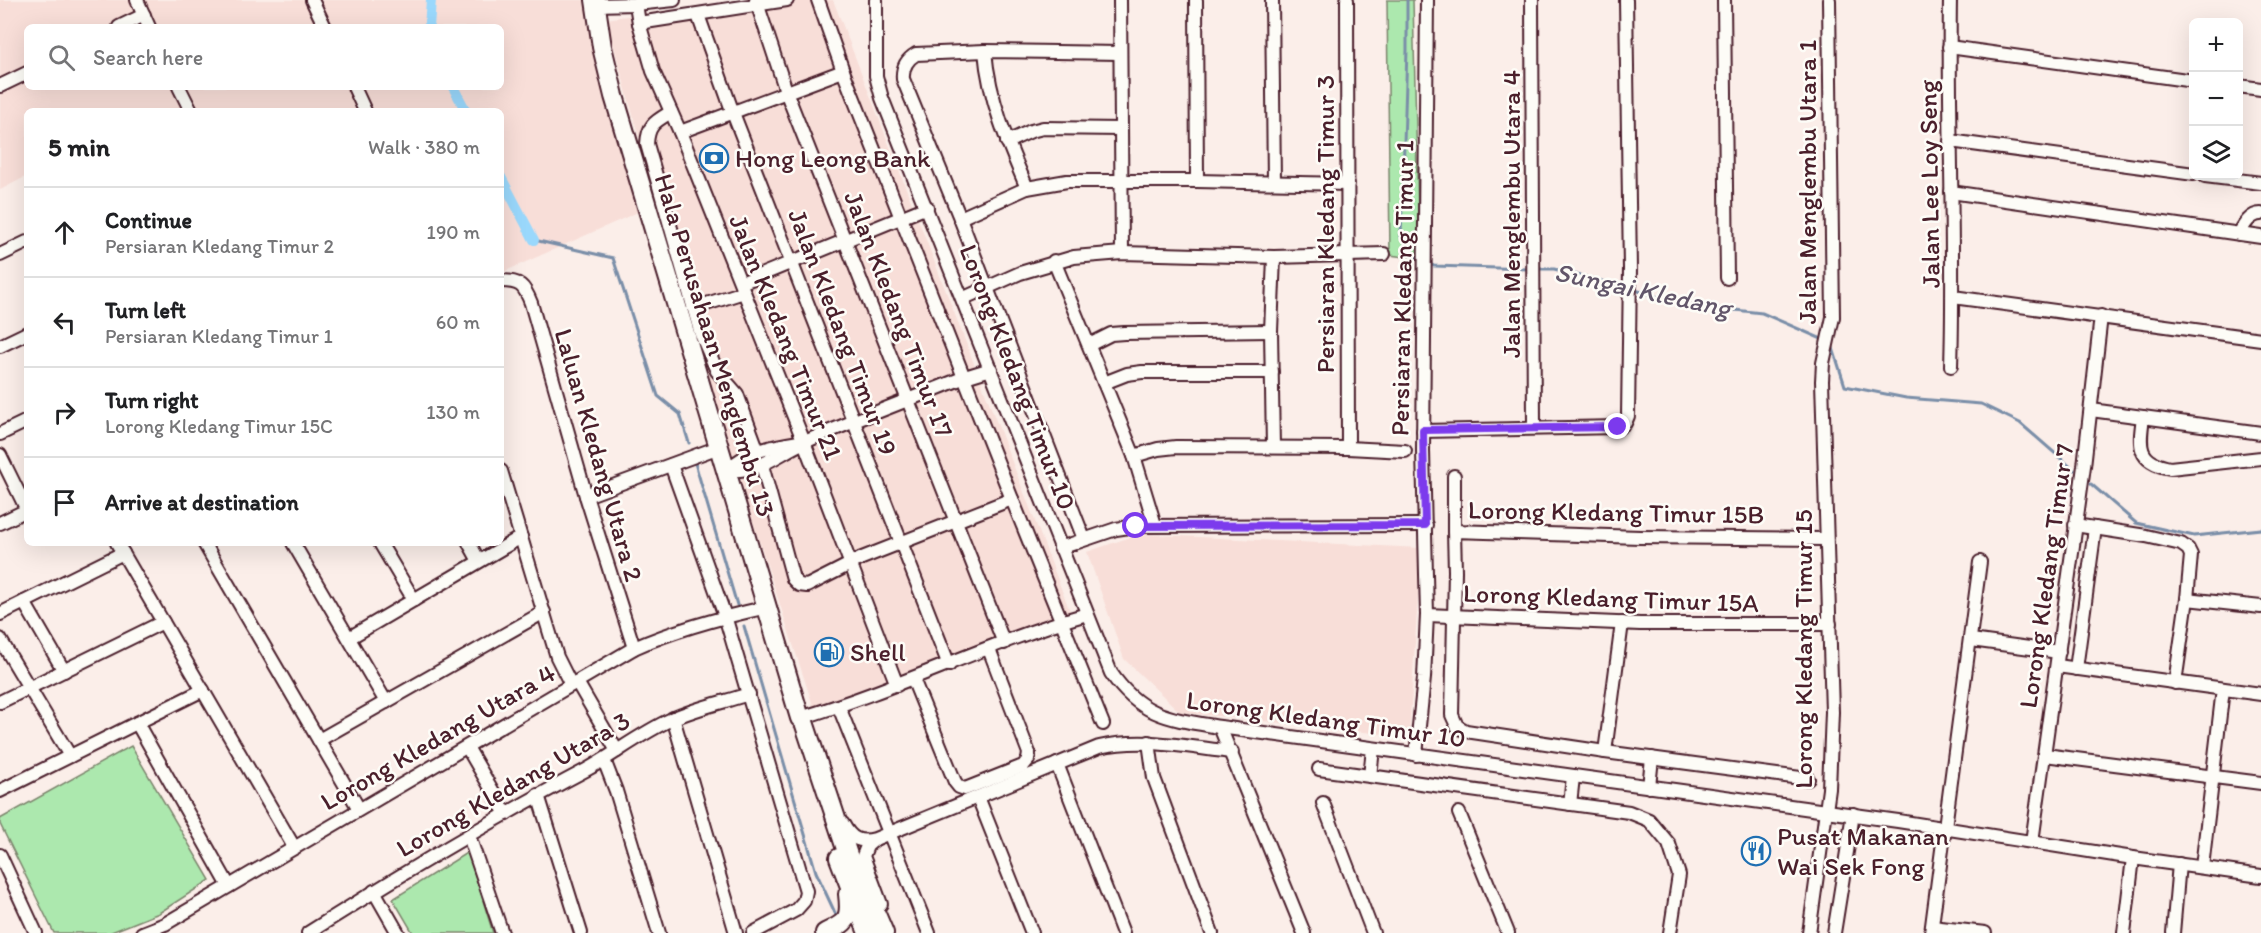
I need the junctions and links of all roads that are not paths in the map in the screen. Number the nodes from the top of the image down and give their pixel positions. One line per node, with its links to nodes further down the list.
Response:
1 (137, 0): 20 (street)
2 (312, 0): 25 (street)
3 (674, 0): 19 (street)
4 (787, 0): 18 (street)
5 (818, 0): 29 (street)
6 (876, 0): 55 (street, Lorong Kledang Timur 10)
7 (1120, 0): 28 (street)
8 (1196, 0): 49 (street)
9 (1272, 0): 50 (street)
10 (1347, 0): 52 (street, Persiaran Kledang Timur 3)
11 (1427, 0): 95 (street, Persiaran Kledang Timur 1)
12 (1532, 0): 94 (street, Jalan Menglembu Utara 4)
13 (1626, 0): 94 (street)
14 (1724, 0): 70 (street)
15 (1829, 0): 83 (street, Jalan Menglembu Utara 1)
16 (1950, 0): 26 (street, Jalan Lee Loy Seng)
17 (595, 2): 19 (street); 99 (street, Hala Perusahaan Menglembu 13)
18 (757, 2): 21 (street); 37 (street, Jalan Kledang Timur 17)
19 (636, 4): 22 (street, Jalan Kledang Timur 21)
20 (144, 15): 23 (street); 24 (street)
21 (698, 15): 22 (street); 41 (street, Jalan Kledang Timur 19)
22 (639, 23): 40 (street, Jalan Kledang Timur 21)
23 (125, 24)
24 (148, 24)
25 (324, 24)
26 (1949, 47): 31 (street); 44 (street, Jalan Lee Loy Seng)
27 (985, 51): 28 (street); 45 (street); 58 (street, Lorong Kledang Timur 10)
28 (1120, 53): 42 (street)
29 (843, 72): 37 (street); 57 (street)
30 (24, 74): 32 (street)
31 (2189, 80)
32 (0, 86)
33 (2243, 87): 34 (street)
34 (2261, 89)
35 (180, 90): 38 (street)
36 (355, 90): 39 (street)
37 (788, 94): 41 (street); 61 (street, Jalan Kledang Timur 17)
38 (190, 108)
39 (364, 108)
40 (671, 112): 43 (street, Jalan Kledang Timur 21); 76 (street)
41 (733, 113): 43 (street); 69 (street, Jalan Kledang Timur 19)
42 (1121, 129): 45 (street); 47 (street)
43 (681, 132): 73 (street, Jalan Kledang Timur 21)
44 (1950, 141): 46 (street); 54 (street, Jalan Lee Loy Seng)
45 (1007, 142): 53 (street)
46 (2189, 173)
47 (1122, 180): 49 (street); 53 (street); 63 (street)
48 (2237, 180): 51 (street)
49 (1197, 181): 50 (street)
50 (1274, 183): 52 (street)
51 (2261, 183)
52 (1348, 184): 64 (street, Persiaran Kledang Timur 3)
53 (1027, 188): 58 (street)
54 (1951, 192): 59 (street); 74 (street, Jalan Lee Loy Seng)
55 (927, 207): 57 (street); 75 (street, Lorong Kledang Timur 10)
56 (2261, 214): 59 (street)
57 (901, 218): 61 (street); 87 (street)
58 (960, 218): 72 (street, Lorong Kledang Timur 10)
59 (2239, 234): 60 (street)
60 (2261, 237)
61 (847, 241): 69 (street); 89 (street, Jalan Kledang Timur 17)
62 (24, 243): 66 (street)
63 (1122, 254): 67 (street); 68 (street)
64 (1347, 254): 65 (street); 67 (street); 101 (street, Persiaran Kledang Timur 3)
65 (1384, 254)
66 (0, 255)
67 (1274, 257): 78 (street)
68 (1054, 261): 72 (street); 81 (street)
69 (791, 263): 73 (street); 93 (street, Jalan Kledang Timur 19)
70 (1727, 278)
71 (507, 281): 112 (street, Laluan Kledang Utara 2)
72 (986, 287): 75 (street); 124 (street, Lorong Kledang Timur 10)
73 (742, 288): 76 (street); 98 (street, Jalan Kledang Timur 21)
74 (1953, 297): 77 (street); 84 (street, Jalan Lee Loy Seng)
75 (964, 298): 85 (street, Lorong Kledang Timur 10)
76 (694, 308): 102 (street)
77 (2102, 316): 80 (street); 90 (street, Lorong Kledang Timur 7)
78 (1271, 331): 81 (street); 86 (street)
79 (24, 334): 82 (street)
80 (2261, 339)
81 (1089, 345): 88 (street)
82 (0, 346)
83 (1823, 363): 125 (street, Lorong Kledang Timur 15)
84 (1951, 366)
85 (991, 369): 87 (street); 132 (street, Lorong Kledang Timur 10)
86 (1272, 372): 88 (street); 100 (street)
87 (964, 377): 89 (street); 113 (street)
88 (1104, 383): 105 (street)
89 (908, 401): 93 (street); 116 (street, Jalan Kledang Timur 17)
90 (2091, 410): 91 (street); 120 (street, Lorong Kledang Timur 7)
91 (2143, 417): 96 (street); 106 (street)
92 (24, 422): 97 (street)
93 (854, 422): 98 (street); 126 (street, Jalan Kledang Timur 19)
94 (1534, 428): 95 (street)
95 (1423, 430): 119 (street, Persiaran Kledang Timur 1)
96 (2261, 433)
97 (0, 434)
98 (804, 442): 102 (street); 108 (street); 135 (street, Jalan Kledang Timur 21)
99 (719, 447): 107 (street); 109 (street, Hala Perusahaan Menglembu 13)
100 (1273, 447): 101 (street); 105 (street)
101 (1348, 448): 103 (street)
102 (758, 451): 109 (street)
103 (1405, 451)
104 (0, 455): 114 (street)
105 (1134, 456): 118 (street)
106 (2261, 458)
107 (671, 465): 112 (street); 145 (street)
108 (762, 465): 109 (street); 135 (street)
109 (727, 470): 139 (street, Hala Perusahaan Menglembu 13)
110 (1454, 476): 122 (street)
111 (504, 481): 123 (street)
112 (586, 496): 155 (street, Laluan Kledang Utara 2)
113 (1012, 499): 116 (street); 147 (street)
114 (24, 504)
115 (24, 512): 117 (street)
116 (955, 521): 126 (street); 154 (street, Jalan Kledang Timur 17)
117 (0, 524)
118 (1155, 525): 119 (street); 124 (street)
119 (1425, 525): 144 (street, Persiaran Kledang Timur 1)
120 (2075, 525): 121 (street); 157 (street, Lorong Kledang Timur 7)
121 (2095, 528): 136 (street); 160 (street)
122 (1454, 531): 125 (street, Lorong Kledang Timur 15B); 146 (street, Lorong Kledang Timur 15B)
123 (521, 537): 133 (street); 141 (street)
124 (1084, 539): 132 (street)
125 (1825, 539): 150 (street, Lorong Kledang Timur 15)
126 (901, 543): 135 (street); 158 (street, Jalan Kledang Timur 19)
127 (206, 546): 179 (street)
128 (295, 546): 151 (street)
129 (382, 546): 137 (street)
130 (471, 546): 133 (street)
131 (120, 548): 138 (street); 148 (street)
132 (1060, 548): 143 (street, Lorong Kledang Timur 10)
133 (479, 561): 137 (street)
134 (1980, 562): 153 (street)
135 (850, 565): 165 (street, Jalan Kledang Timur 21)
136 (2187, 599): 140 (street); 164 (street)
137 (414, 600): 151 (street)
138 (24, 602): 142 (street); 161 (street)
139 (768, 607): 145 (street, Lorong Kledang Utara 4); 174 (street, Hala Perusahaan Menglembu 13)
140 (2261, 607)
141 (544, 612): 163 (street); 172 (street)
142 (0, 614)
143 (1087, 614): 147 (street); 178 (street, Lorong Kledang Timur 10)
144 (1427, 615): 146 (street, Lorong Kledang Timur 15A); 186 (street, Persiaran Kledang Timur 1)
145 (725, 616): 155 (street, Lorong Kledang Utara 4); 169 (street)
146 (1454, 616): 149 (street, Lorong Kledang Timur 15A); 185 (street, Lorong Kledang Timur 15B)
147 (1061, 621): 154 (street); 177 (street)
148 (163, 622): 161 (street); 168 (street)
149 (1622, 623): 150 (street, Lorong Kledang Timur 15A); 185 (street)
150 (1830, 624): 206 (street, Lorong Kledang Timur 15)
151 (349, 638): 172 (street)
152 (0, 639): 166 (street)
153 (1971, 639): 157 (street); 210 (street)
154 (1004, 643): 156 (street)
155 (634, 648): 163 (street, Lorong Kledang Utara 4)
156 (989, 649): 158 (street); 162 (street)
157 (2059, 652): 159 (street, Lorong Kledang Timur 7)
158 (949, 664): 162 (street)
159 (2057, 666): 160 (street); 187 (street, Lorong Kledang Timur 7)
160 (2076, 669): 164 (street)
161 (63, 671): 166 (street)
162 (913, 679): 165 (street)
163 (574, 683): 181 (street, Lorong Kledang Utara 4); 183 (street)
164 (2175, 683): 167 (street)
165 (897, 685): 173 (street)
166 (29, 688): 171 (street); 188 (street)
167 (2223, 689): 170 (street); 195 (street)
168 (203, 690): 176 (street); 215 (street)
169 (749, 694): 175 (street, Lorong Kledang Utara 3); 235 (street)
170 (2261, 694)
171 (0, 702)
172 (386, 702): 179 (street)
173 (839, 706): 174 (street); 211 (street)
174 (798, 710): 201 (street, Hala Perusahaan Menglembu 13); 221 (street, Hala Perusahaan Menglembu 13)
175 (673, 718): 183 (street, Lorong Kledang Utara 3); 234 (street)
176 (137, 723): 188 (street); 222 (street)
177 (1103, 724)
178 (1220, 727): 182 (street, Lorong Kledang Timur 10); 184 (street)
179 (319, 740): 205 (street)
180 (1149, 742): 184 (street); 191 (street); 242 (street)
181 (467, 747): 205 (street, Lorong Kledang Utara 4); 208 (street)
182 (1373, 749): 186 (street, Lorong Kledang Timur 10); 193 (street)
183 (616, 751): 190 (street, Lorong Kledang Utara 3)
184 (1232, 752): 243 (street)
185 (1605, 752): 189 (street)
186 (1416, 755): 194 (street, Lorong Kledang Timur 10)
187 (2045, 755): 195 (street); 214 (street, Lorong Kledang Timur 7)
188 (70, 756): 199 (street)
189 (1652, 758): 196 (street); 198 (street)
190 (604, 760): 200 (street, Lorong Kledang Utara 3); 233 (street)
191 (1057, 764): 202 (street); 241 (street)
192 (1319, 769): 193 (street)
193 (1370, 776): 204 (street)
194 (1573, 777): 198 (street, Lorong Kledang Timur 10); 204 (street)
195 (2214, 777): 197 (street); 219 (street)
196 (1808, 779)
197 (2261, 783)
198 (1649, 787): 206 (street, Lorong Kledang Timur 10)
199 (0, 791)
200 (538, 795): 208 (street, Lorong Kledang Utara 3); 232 (street)
201 (829, 796): 213 (street); 226 (street, Hala Perusahaan Menglembu 13)
202 (978, 797): 211 (street); 240 (street)
203 (1323, 803): 244 (street)
204 (1570, 804): 246 (street)
205 (359, 809): 215 (street, Lorong Kledang Utara 4)
206 (1826, 811): 209 (street, Lorong Kledang Timur 10); 247 (street, Lorong Kledang Timur 15)
207 (1459, 813): 245 (street)
208 (506, 814): 212 (street, Lorong Kledang Utara 3)
209 (1853, 814): 210 (street, Lorong Kledang Timur 10); 248 (street)
210 (1946, 828): 214 (street, Lorong Kledang Timur 10); 225 (street)
211 (890, 832): 213 (street); 239 (street)
212 (470, 836): 223 (street, Lorong Kledang Utara 3); 231 (street)
213 (875, 839): 238 (street)
214 (2032, 842): 217 (street, Lorong Kledang Timur 10)
215 (294, 847): 222 (street, Lorong Kledang Utara 4)
216 (0, 855): 227 (street)
217 (2133, 858): 218 (street, Lorong Kledang Timur 10); 250 (street)
218 (2179, 864): 219 (street, Lorong Kledang Timur 10); 251 (street)
219 (2202, 867): 220 (street, Lorong Kledang Timur 10)
220 (2261, 876)
221 (847, 882): 226 (street, Hala Perusahaan Menglembu 13); 236 (street)
222 (229, 886): 224 (street, Lorong Kledang Utara 4)
223 (374, 891): 229 (street, Lorong Kledang Utara 3); 230 (street)
224 (168, 928): 228 (street, Lorong Kledang Utara 4)
225 (1932, 930): 249 (street)
226 (870, 932): 237 (street)
227 (36, 933)
228 (142, 933)
229 (308, 933)
230 (398, 933)
231 (502, 933)
232 (581, 933)
233 (659, 933)
234 (736, 933)
235 (753, 933)
236 (825, 933)
237 (835, 933)
238 (890, 933)
239 (929, 933)
240 (1032, 933)
241 (1123, 933)
242 (1212, 933)
243 (1304, 933)
244 (1372, 933)
245 (1508, 933)
246 (1670, 933)
247 (1809, 933)
248 (1834, 933)
249 (1984, 933)
250 (2124, 933)
251 (2173, 933)

